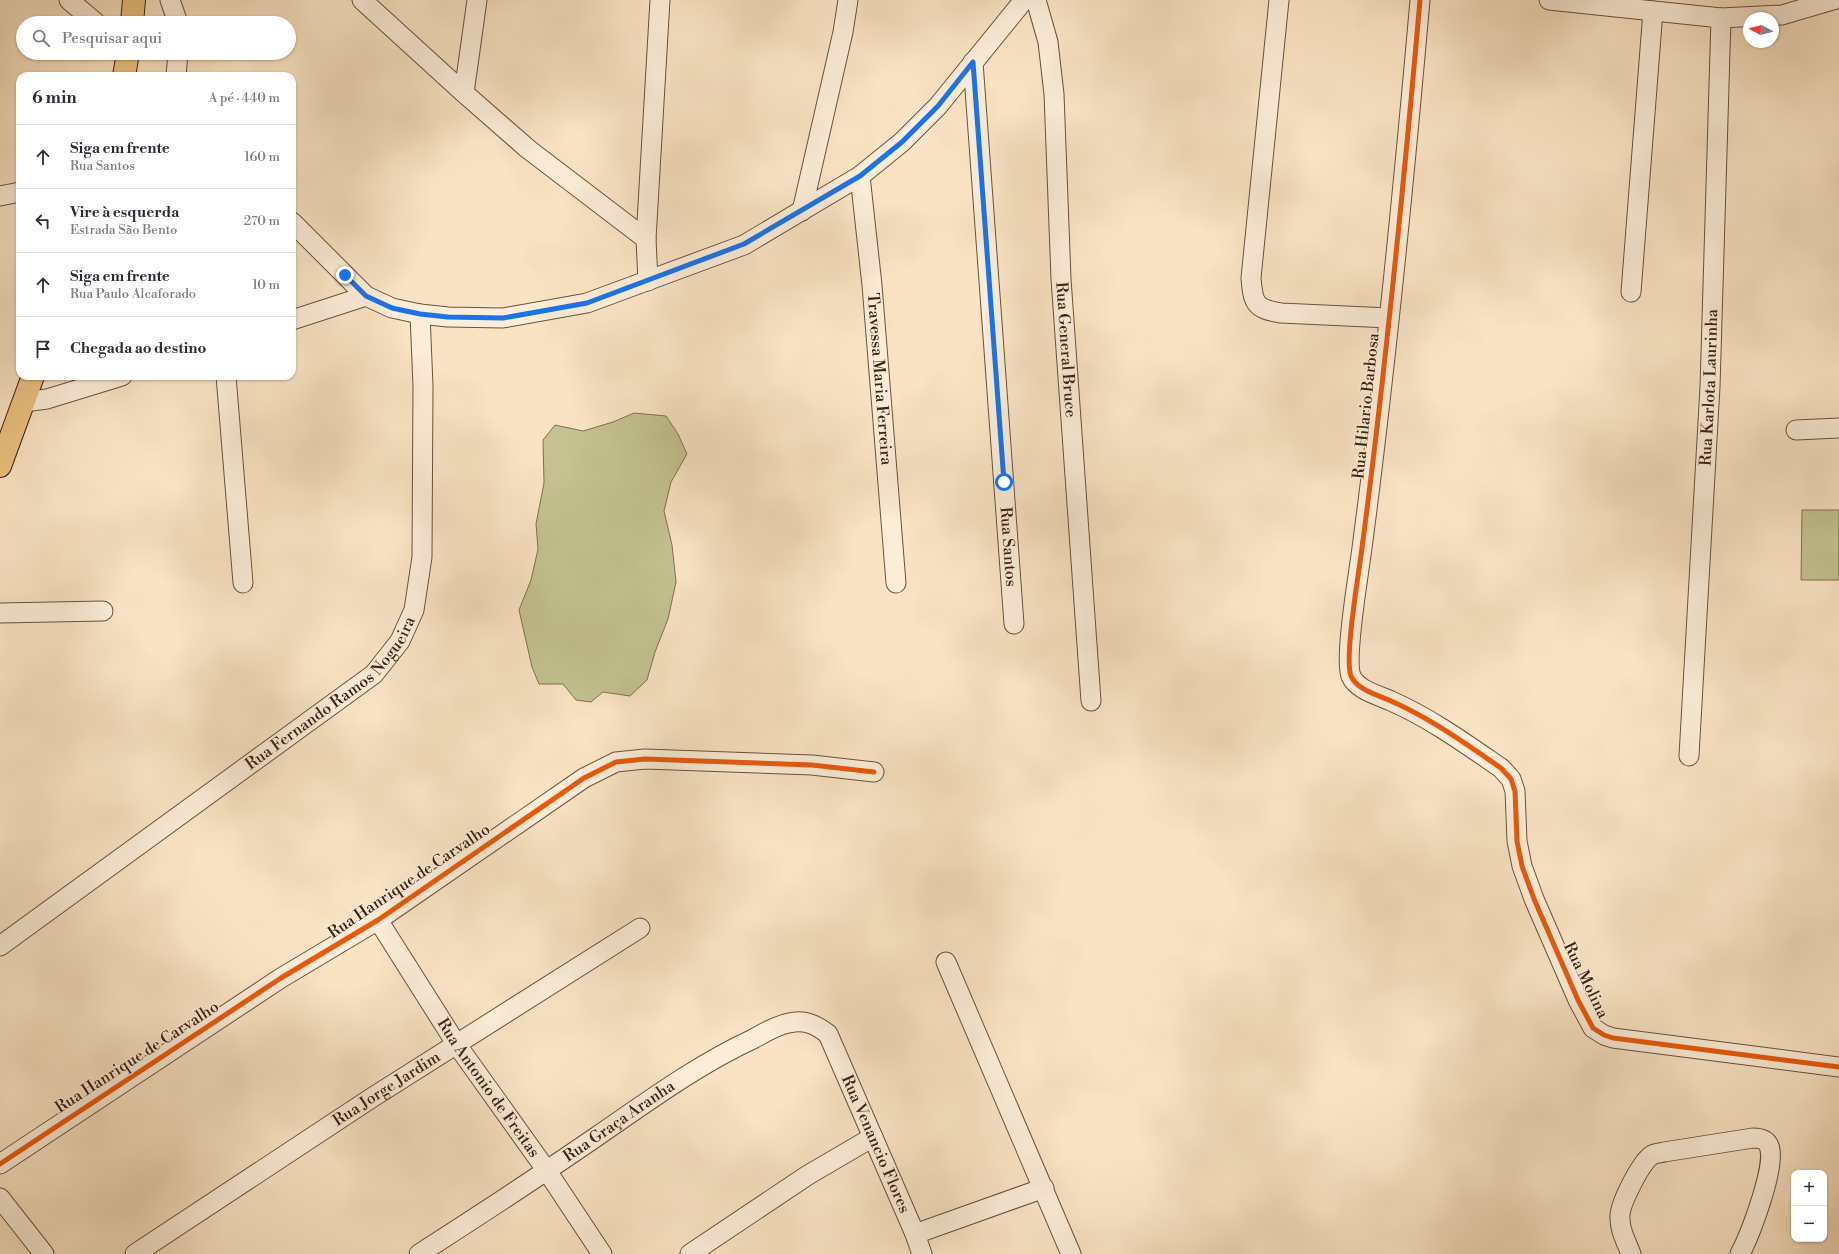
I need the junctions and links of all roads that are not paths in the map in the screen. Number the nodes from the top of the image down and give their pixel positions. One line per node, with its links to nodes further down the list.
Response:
1 (69, 0): 16 (street)
2 (134, 0): 17 (highway)
3 (170, 0): 18 (street)
4 (362, 0): 25 (street)
5 (477, 0): 25 (street)
6 (660, 0): 31 (street)
7 (848, 0): 29 (street)
8 (1024, 0): 22 (street)
9 (1036, 0): 51 (street, Rua General Bruce)
10 (1279, 0): 36 (street)
11 (1420, 0): 36 (street, Rua Hilario Barbosa)
12 (1549, 0): 15 (street)
13 (1833, 0): 14 (street)
14 (1784, 7): 19 (street)
15 (1653, 11): 19 (street); 33 (street)
16 (88, 16)
17 (133, 16)
18 (176, 16)
19 (1721, 18): 53 (street, Rua Karlota Laurinha)
20 (127, 60): 23 (highway)
21 (177, 60): 24 (street)
22 (973, 62): 26 (street); 50 (street, Rua Santos)
23 (125, 72)
24 (176, 72)
25 (464, 94): 31 (street)
26 (860, 176): 29 (street); 47 (street, Travessa Maria Ferreira)
27 (16, 193): 28 (street)
28 (0, 196)
29 (802, 211): 32 (street)
30 (296, 226): 34 (street)
31 (646, 239): 32 (street)
32 (648, 281): 35 (street)
33 (1630, 292)
34 (366, 296): 35 (street); 37 (street)
35 (420, 314): 57 (street, Rua Fernando Ramos Nogueira)
36 (1389, 318): 52 (street, Rua Hilario Barbosa)
37 (296, 319)
38 (32, 380): 41 (highway)
39 (97, 380): 41 (street)
40 (226, 380): 46 (street)
41 (24, 402): 44 (highway)
42 (1839, 428): 43 (street)
43 (1796, 430)
44 (4, 446): 45 (highway)
45 (0, 466)
46 (243, 583)
47 (896, 583)
48 (103, 611): 49 (street)
49 (0, 613)
50 (1014, 624)
51 (1091, 701)
52 (1469, 746): 61 (street, Rua Molina)
53 (1689, 756)
54 (874, 772): 55 (street, Rua Hanrique de Carvalho)
55 (378, 920): 60 (street, Rua Antonio de Freitas); 63 (street, Rua Hanrique de Carvalho)
56 (640, 928): 60 (street, Rua Jorge Jardim)
57 (0, 946)
58 (946, 962): 65 (street)
59 (828, 1034): 62 (street, Rua Venancio Flores); 64 (street, Rua Graça Aranha)
60 (457, 1044): 64 (street, Rua Antonio de Freitas); 69 (street, Rua Jorge Jardim)
61 (1839, 1067)
62 (873, 1137): 67 (street, Rua Venancio Flores); 72 (street)
63 (0, 1164)
64 (547, 1171): 70 (street, Rua Graça Aranha); 71 (street, Rua Antonio de Freitas)
65 (1044, 1188): 67 (street); 74 (street)
66 (0, 1198): 68 (street)
67 (915, 1234): 73 (street, Rua Venancio Flores)
68 (44, 1254)
69 (135, 1254)
70 (419, 1254)
71 (602, 1254)
72 (690, 1254)
73 (922, 1254)
74 (1071, 1254)
75 (1631, 1254): 76 (street)
76 (1740, 1254)

